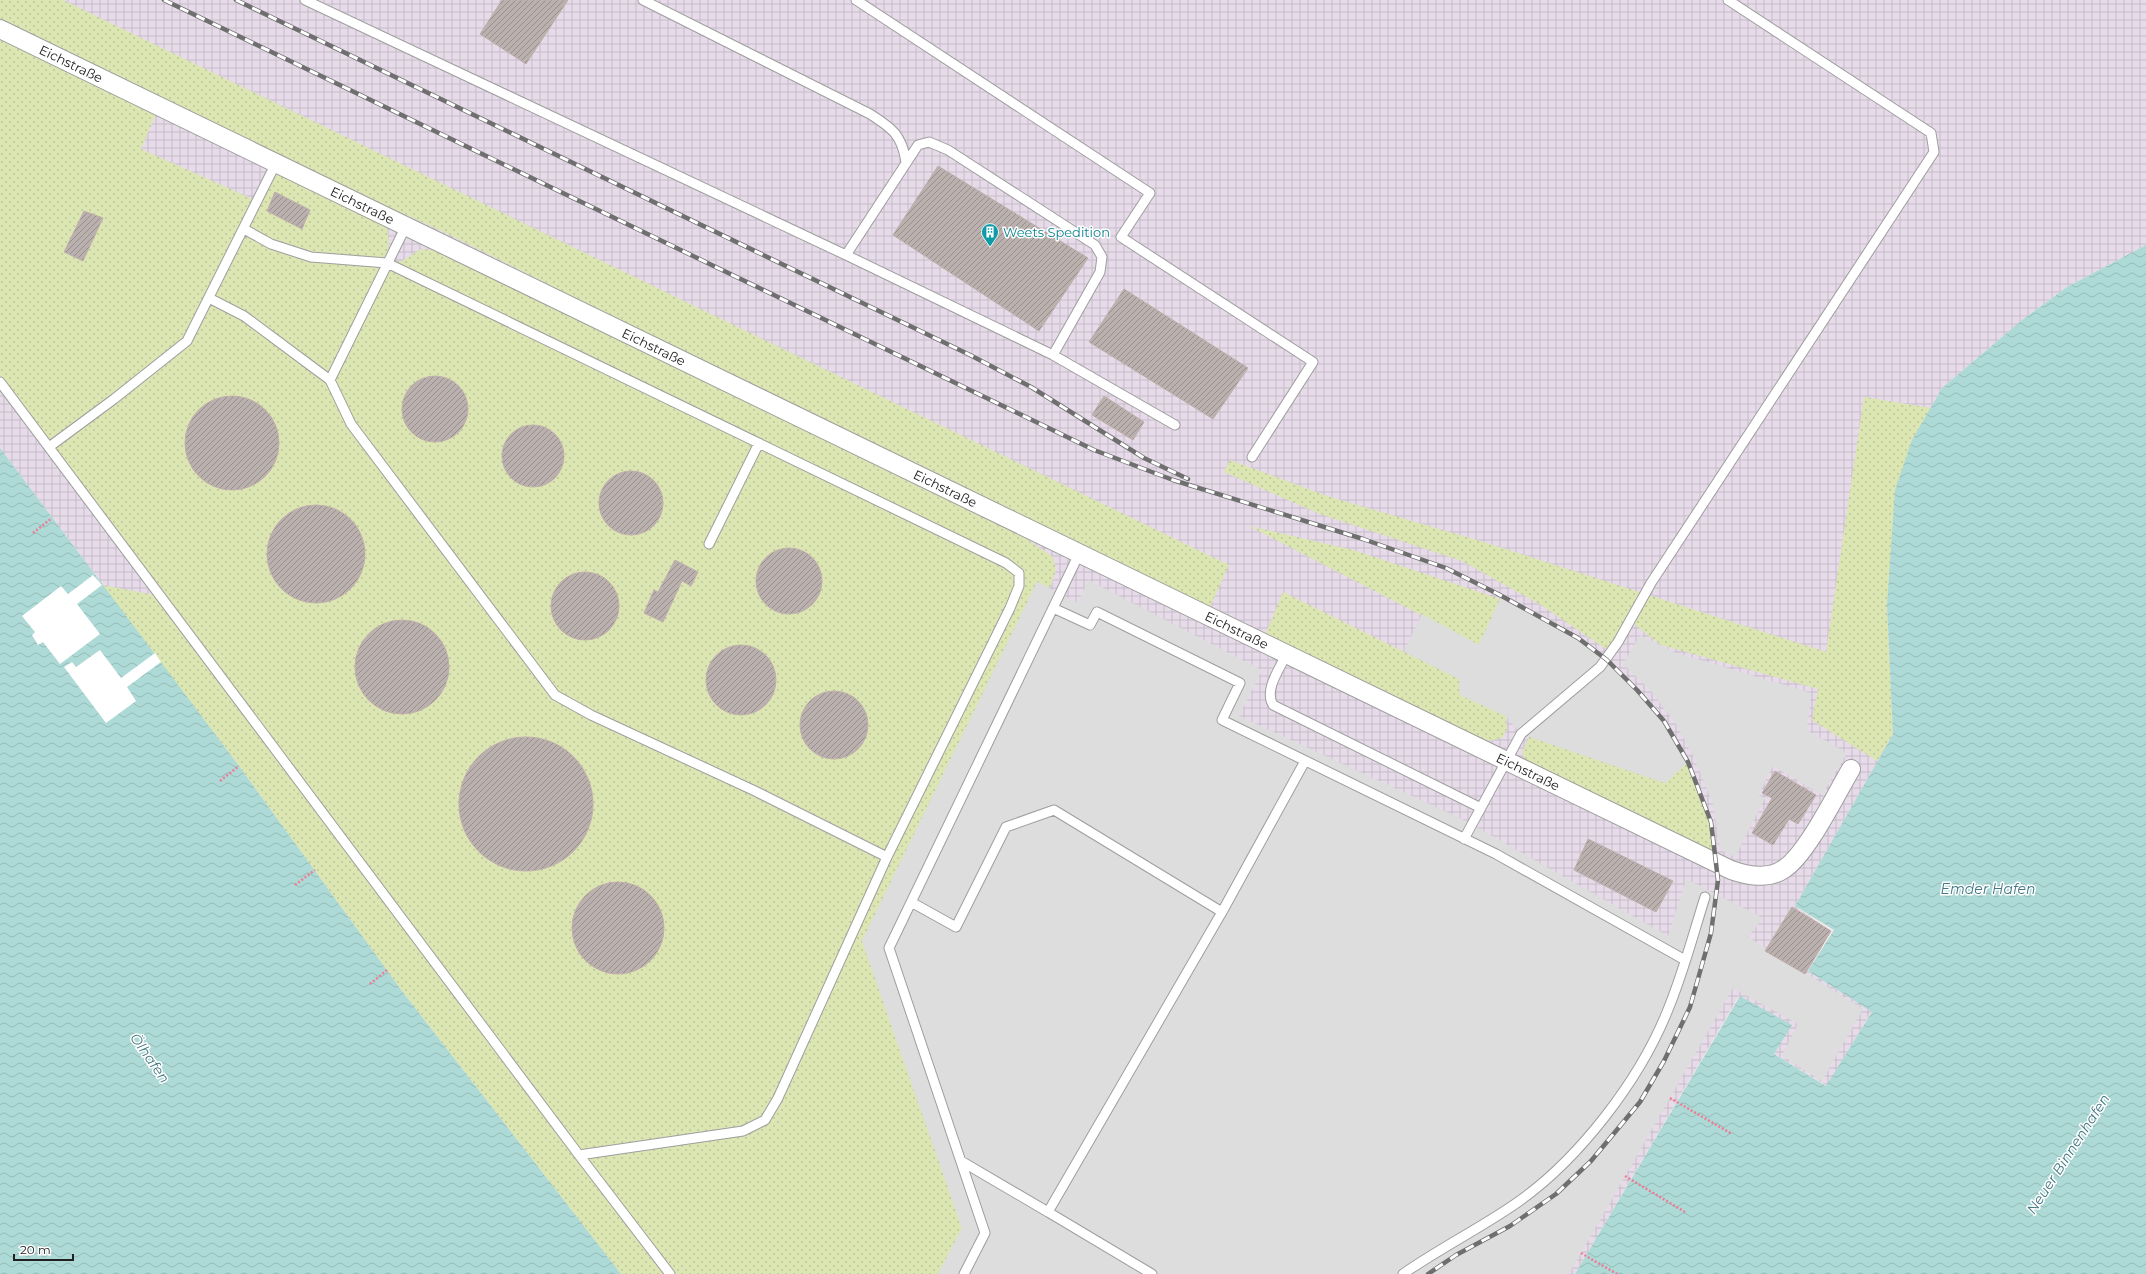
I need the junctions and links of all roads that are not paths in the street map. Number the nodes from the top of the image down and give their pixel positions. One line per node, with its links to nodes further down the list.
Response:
1 (305, 0): 10 (lane)
2 (643, 0): 6 (lane)
3 (856, 0): 19 (lane)
4 (1728, 0): 25 (lane)
5 (0, 29): 7 (street, Eichstraße)
6 (906, 162): 10 (lane); 13 (lane)
7 (276, 163): 8 (street, Eichstraße); 9 (lane)
8 (406, 226): 11 (lane); 21 (street, Eichstraße)
9 (244, 229): 11 (lane); 12 (lane)
10 (846, 255): 13 (lane)
11 (387, 262): 14 (lane); 17 (lane)
12 (210, 298): 14 (lane); 18 (lane)
13 (1053, 355): 16 (lane)
14 (330, 380): 29 (lane)
15 (0, 382): 18 (lane)
16 (1175, 425)
17 (759, 443): 20 (lane); 29 (lane)
18 (49, 447): 34 (lane)
19 (1252, 457)
20 (709, 544)
21 (1079, 554): 22 (lane); 23 (street, Eichstraße)
22 (1053, 608): 24 (lane); 31 (lane)
23 (1286, 655): 25 (street, Eichstraße); 27 (lane)
24 (1306, 761): 28 (lane); 32 (lane)
25 (1506, 761): 26 (street, Eichstraße); 27 (lane)
26 (1851, 768)
27 (1481, 808): 28 (lane)
28 (1464, 839): 33 (lane)
29 (887, 857): 34 (lane)
30 (1705, 897): 33 (lane)
31 (911, 902): 32 (lane); 35 (lane)
32 (1222, 912): 36 (lane)
33 (1685, 960): 40 (lane)
34 (579, 1155): 37 (lane)
35 (961, 1161): 36 (lane); 38 (lane)
36 (1048, 1212): 39 (lane)
37 (670, 1274)
38 (964, 1274)
39 (1152, 1274)
40 (1403, 1274)

